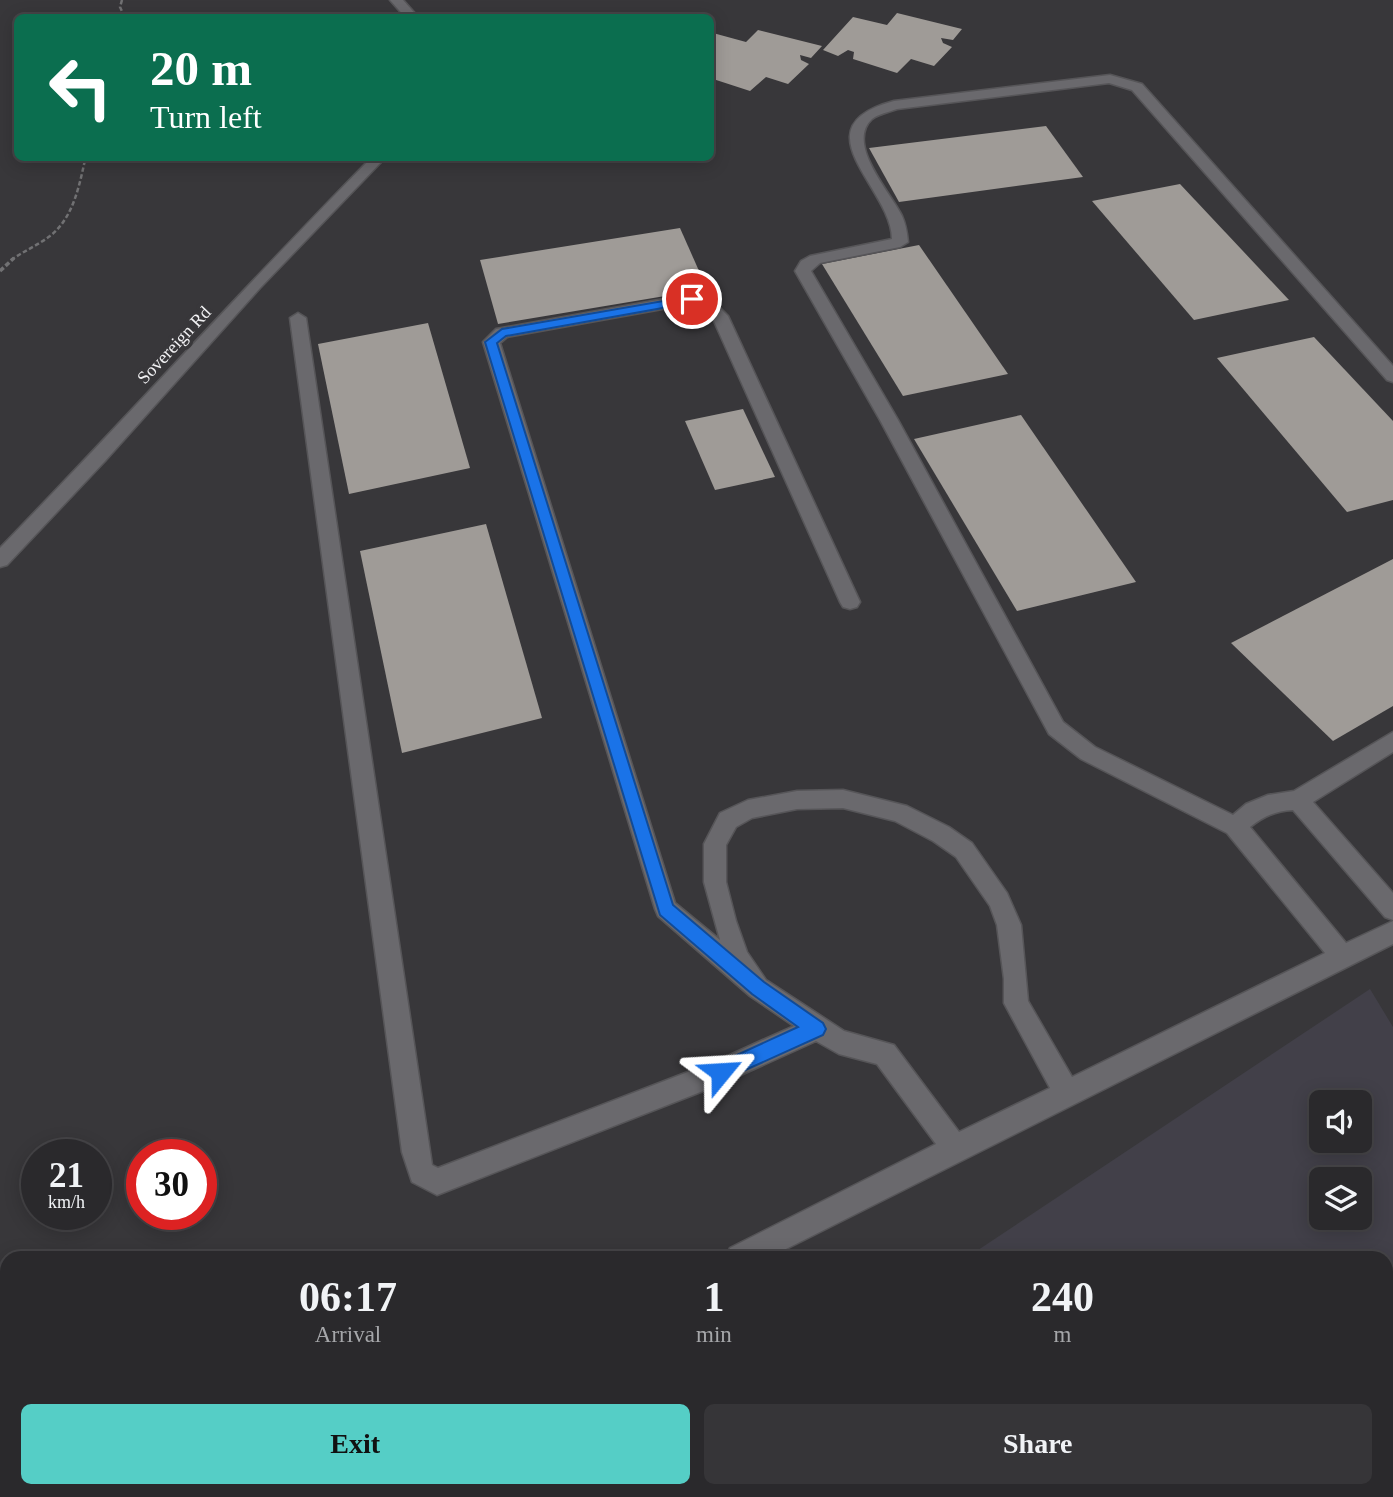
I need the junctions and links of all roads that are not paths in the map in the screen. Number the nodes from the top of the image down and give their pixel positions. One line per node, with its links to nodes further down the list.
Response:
1 (396, 0): 2 (street)
2 (409, 14)
3 (374, 161): 6 (street, Sovereign Rd)
4 (299, 318): 15 (street)
5 (1393, 376): 10 (street)
6 (0, 560)
7 (850, 602): 14 (street)
8 (1393, 741): 9 (street)
9 (1298, 800): 10 (street); 11 (street)
10 (1235, 826): 13 (street)
11 (1393, 910)
12 (1393, 932): 13 (street)
13 (1343, 957): 16 (street)
14 (758, 988): 15 (street); 16 (street)
15 (816, 1029): 17 (street)
16 (1067, 1093): 17 (street)
17 (955, 1148): 18 (street)
18 (754, 1251)

